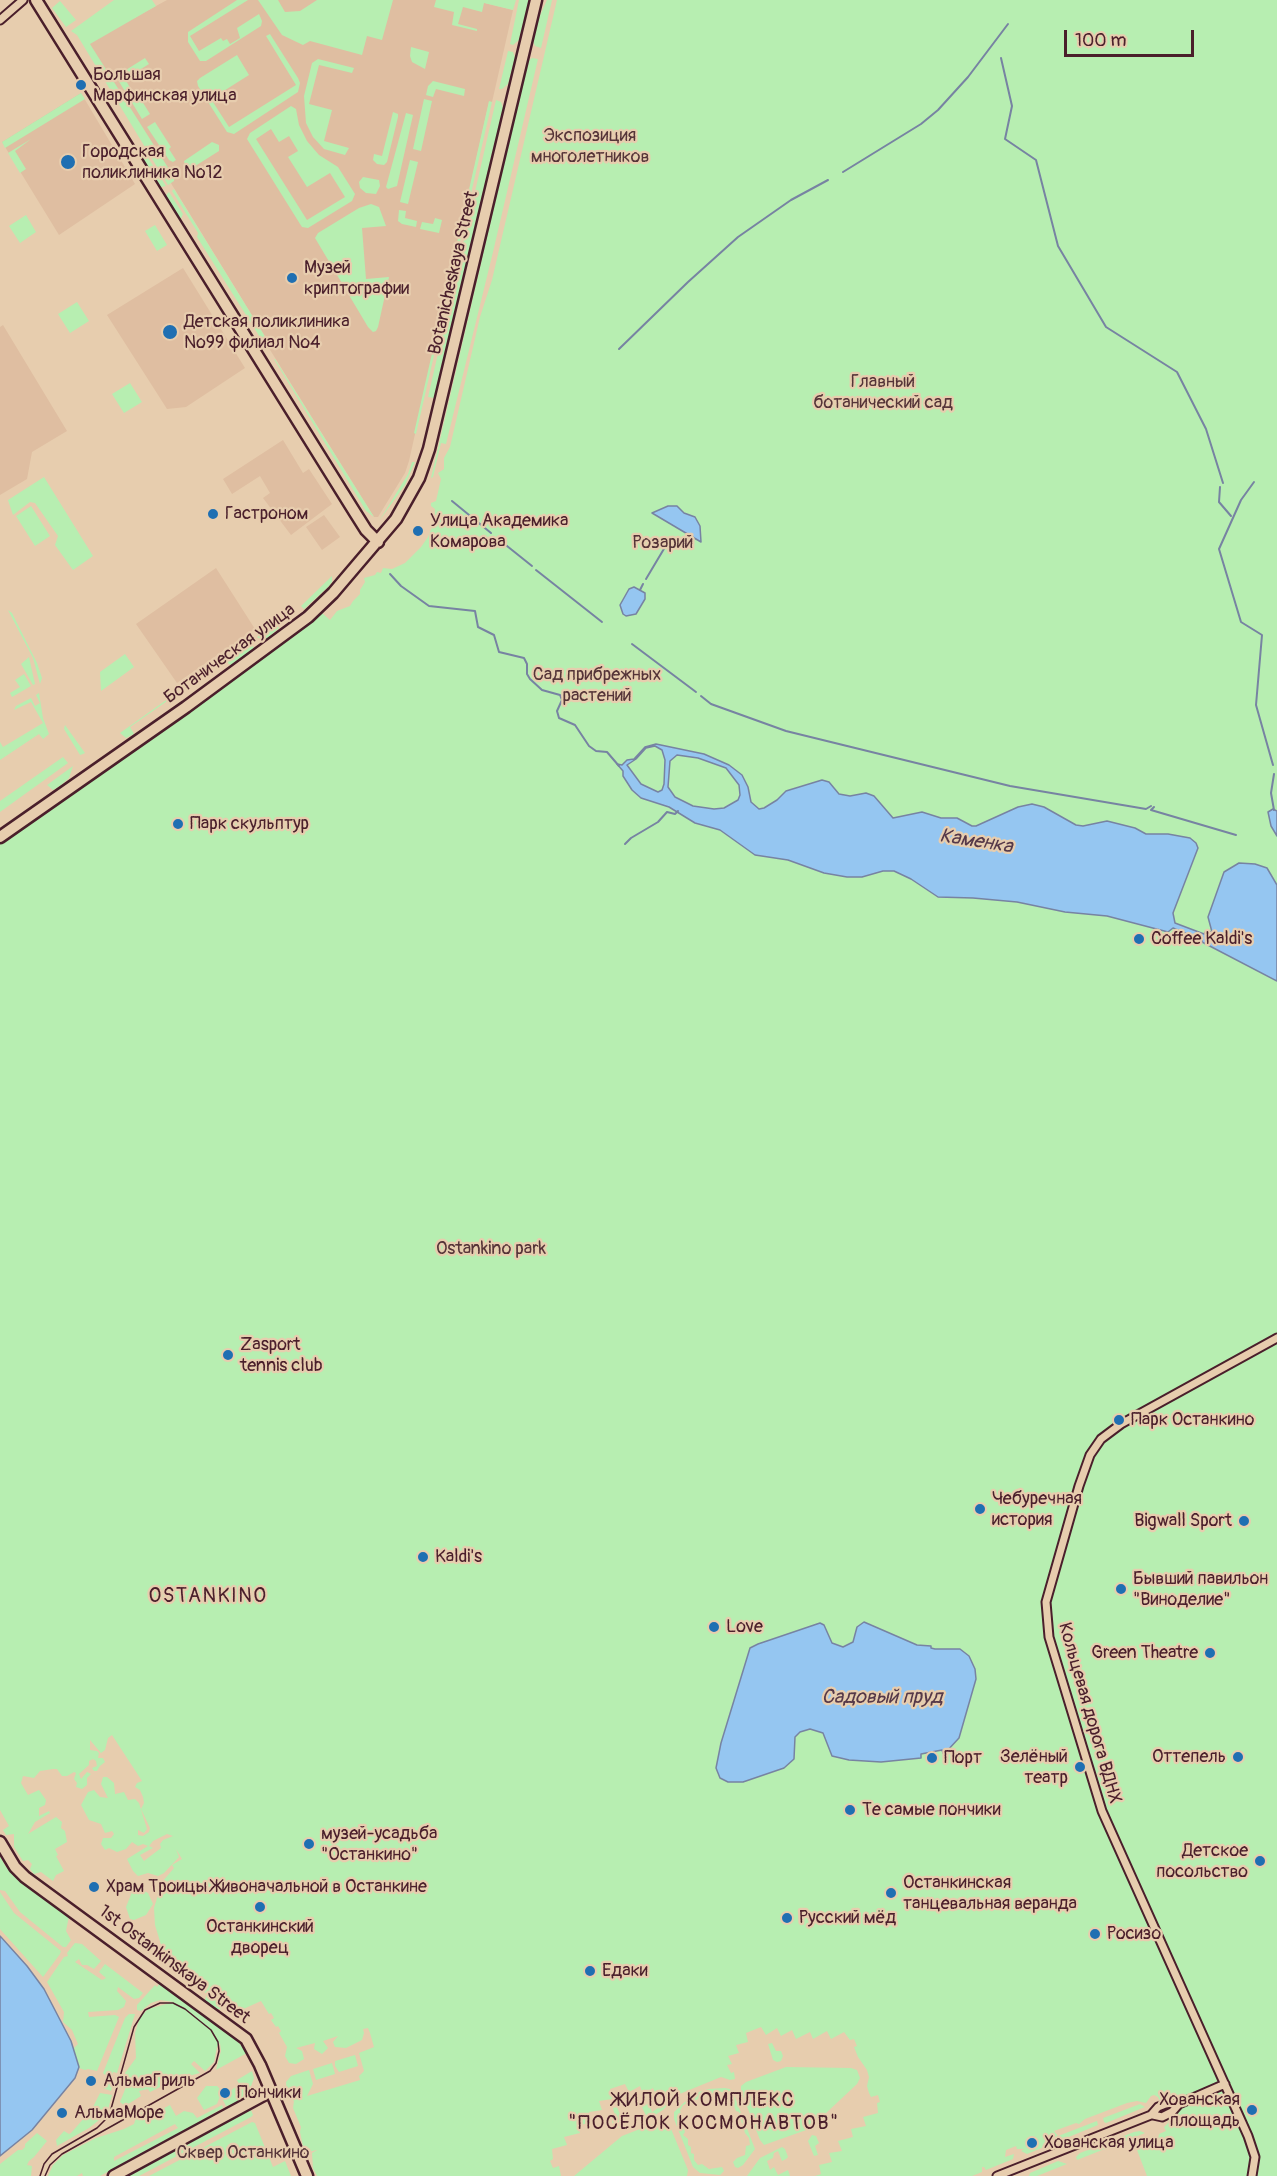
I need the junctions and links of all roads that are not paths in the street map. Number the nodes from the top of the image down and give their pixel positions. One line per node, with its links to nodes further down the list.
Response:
1 (23, 0): 4 (street)
2 (36, 0): 5 (street)
3 (536, 0): 5 (street, Botanicheskaya Street)
4 (0, 20)
5 (378, 542): 6 (street, Ботаническая улица)
6 (0, 837)
7 (1277, 1338): 9 (street, Кольцевая дорога ВДНХ)
8 (0, 1842): 10 (street, 1st Ostankinskaya Street)
9 (1225, 2084): 13 (street); 14 (street, Кольцевая дорога ВДНХ)
10 (271, 2091): 11 (street); 12 (street, 1st Ostankinskaya Street)
11 (114, 2176)
12 (307, 2176)
13 (997, 2176)
14 (1252, 2176)

